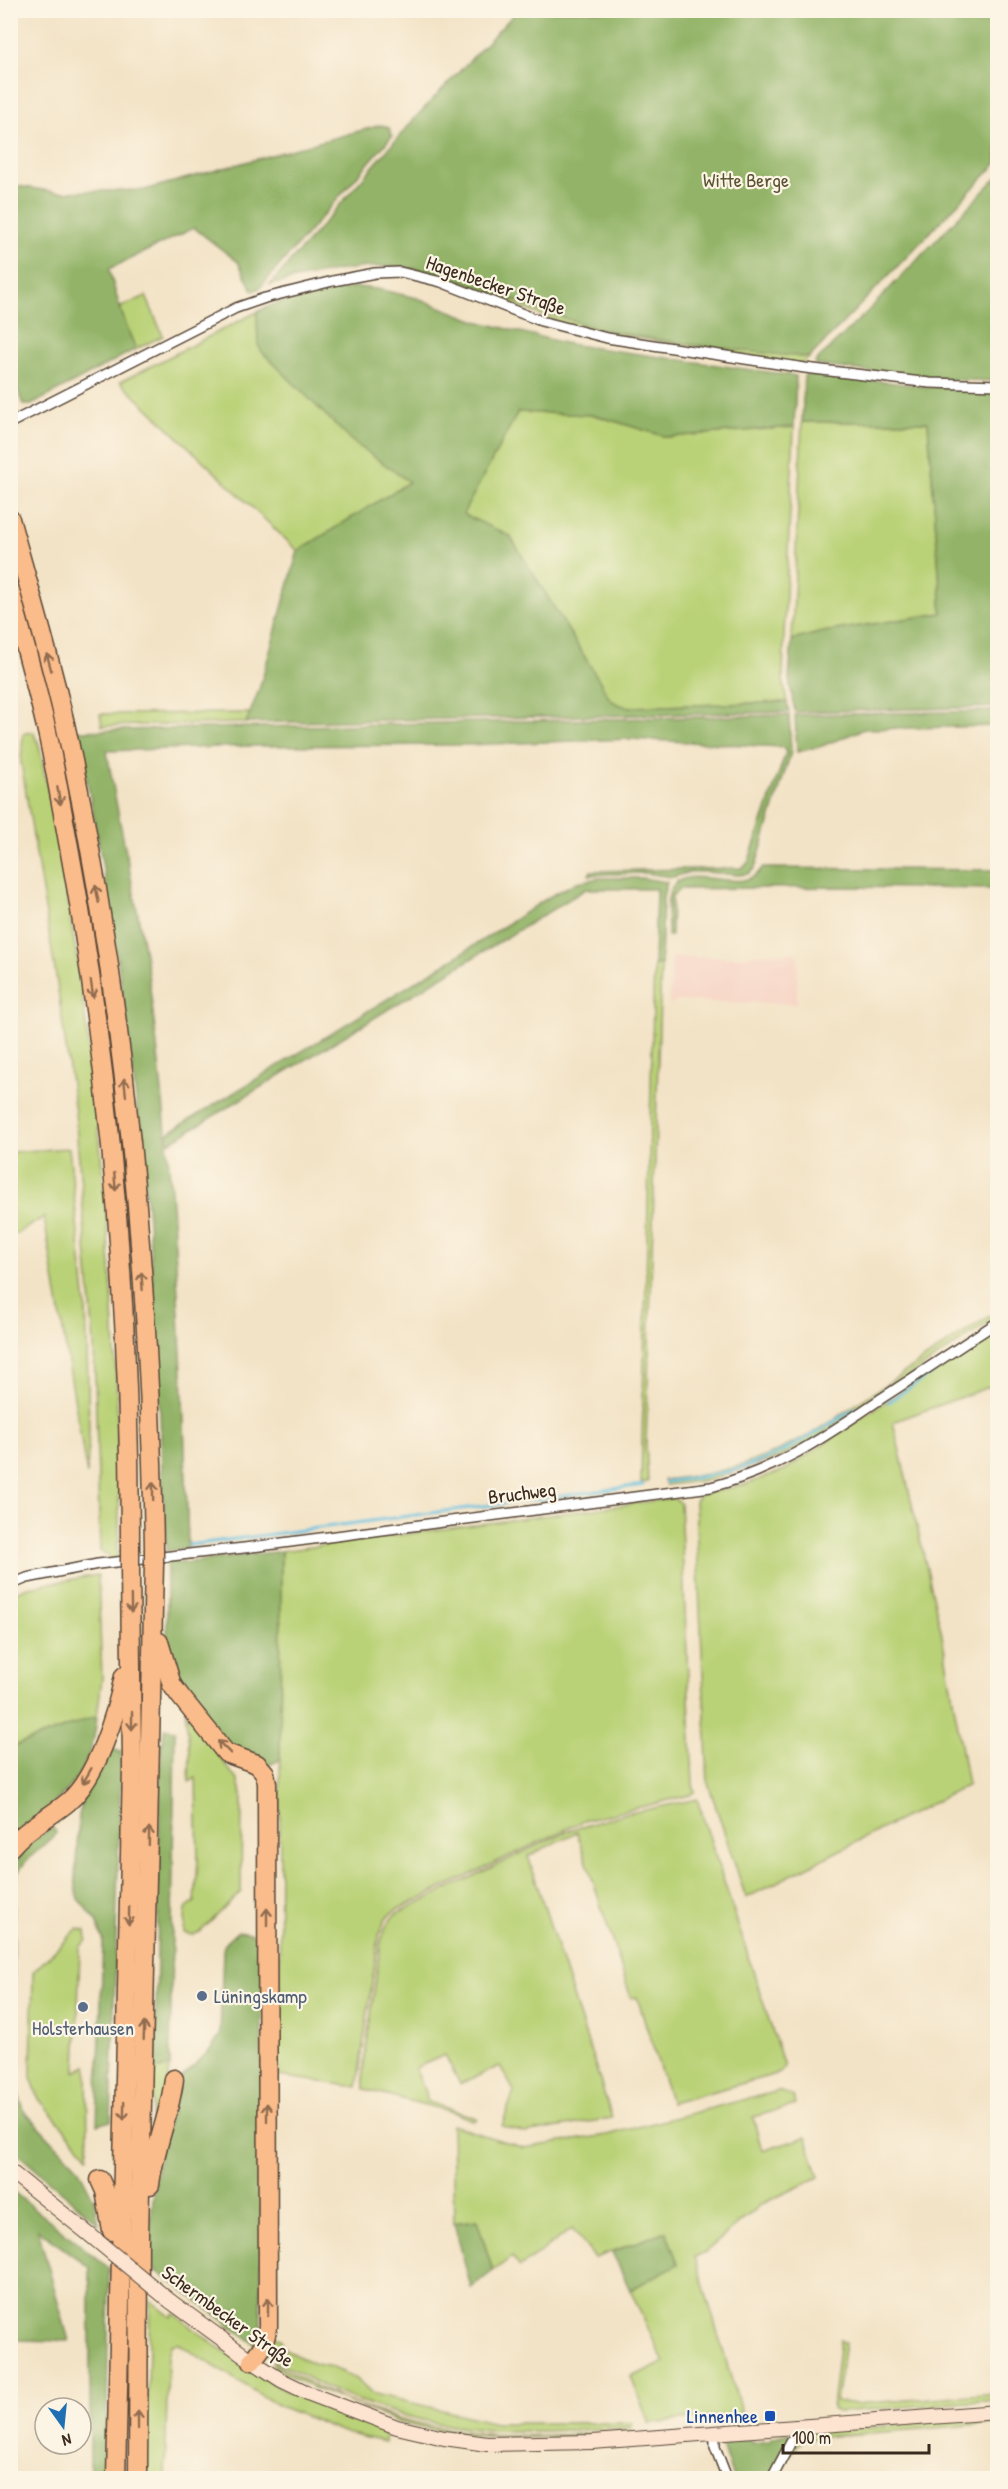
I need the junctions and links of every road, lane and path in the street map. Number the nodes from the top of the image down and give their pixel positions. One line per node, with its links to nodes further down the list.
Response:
1 (998, 385): 2 (street, Hagenbecker Straße)
2 (10, 423)
3 (10, 519): 7 (highway, one-way to 3)
4 (10, 590): 8 (highway, one-way to 8)
5 (998, 1322): 6 (street, Bruchweg)
6 (10, 1585)
7 (153, 1625): 13 (highway, one-way to 7); 15 (highway, one-way to 7)
8 (132, 1642): 9 (highway, one-way to 9); 14 (highway, one-way to 14)
9 (10, 1848)
10 (174, 2079): 13 (highway)
11 (10, 2171): 15 (main road, Schermbecker Straße, bridge)
12 (100, 2180): 14 (highway)
13 (139, 2236): 20 (highway, one-way to 13)
14 (120, 2300): 19 (highway)
15 (252, 2361): 18 (main road, Schermbecker Straße)
16 (998, 2412): 17 (main road, Schermbecker Straße)
17 (808, 2427): 18 (main road, Schermbecker Straße); 22 (street)
18 (715, 2433): 21 (street)
19 (116, 2478)
20 (138, 2478)
21 (727, 2478)
22 (772, 2478)

